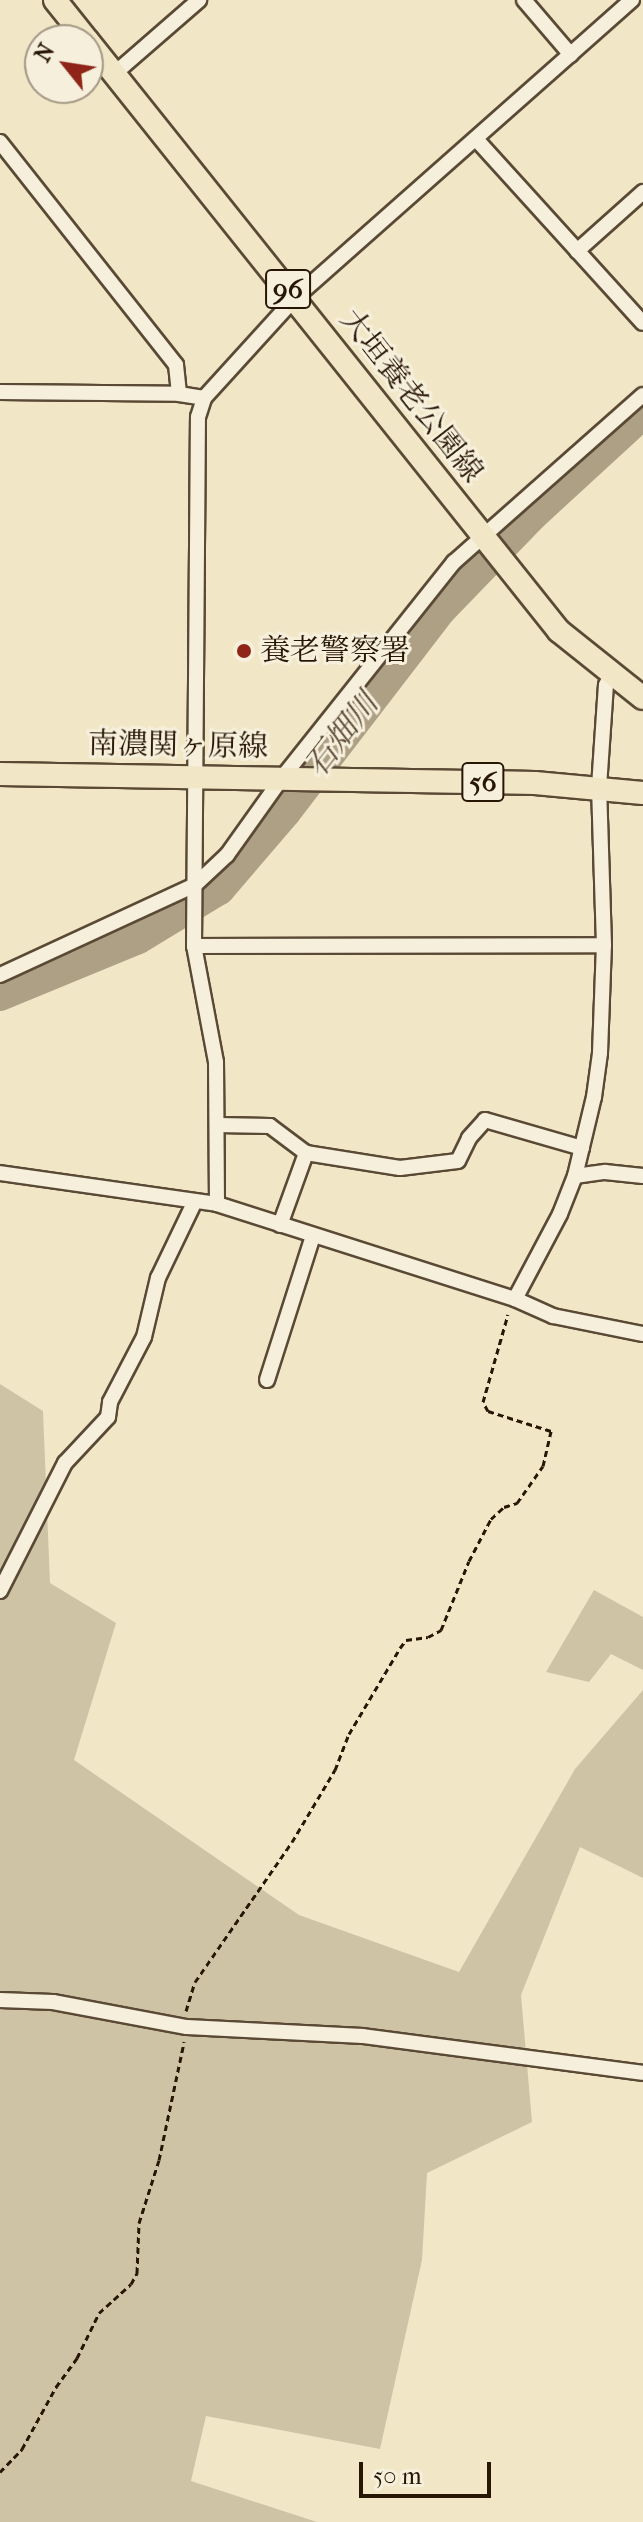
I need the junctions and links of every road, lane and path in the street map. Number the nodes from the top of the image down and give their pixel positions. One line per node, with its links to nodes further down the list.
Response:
1 (55, 0): 5 (main road, 大垣養老公園線 / 96)
2 (199, 0): 8 (street)
3 (524, 0): 6 (street)
4 (632, 0): 6 (street)
5 (75, 24)
6 (571, 55): 9 (street)
7 (104, 61): 8 (main road, 大垣養老公園線 / 96)
8 (114, 74): 13 (main road, 大垣養老公園線 / 96)
9 (476, 139): 12 (street); 13 (street)
10 (0, 142): 16 (street)
11 (643, 192): 12 (street)
12 (577, 251): 14 (street)
13 (295, 298): 18 (street); 19 (main road, 大垣養老公園線 / 96)
14 (643, 323)
15 (0, 392): 16 (street)
16 (179, 394): 18 (street)
17 (643, 395): 19 (street)
18 (204, 398): 23 (street)
19 (489, 543): 20 (main road, 大垣養老公園線 / 96); 24 (street)
20 (611, 676): 21 (main road, 大垣養老公園線 / 96); 25 (street)
21 (643, 698)
22 (0, 774): 23 (main road, 南濃関ヶ原線 / 56)
23 (193, 775): 24 (main road, 南濃関ヶ原線 / 56); 27 (street)
24 (286, 778): 25 (main road, 南濃関ヶ原線 / 56); 27 (street)
25 (599, 787): 26 (main road, 南濃関ヶ原線 / 56); 28 (street)
26 (643, 793)
27 (195, 890): 29 (street); 30 (street)
28 (604, 945): 29 (street); 32 (street)
29 (194, 946): 31 (street)
30 (0, 975)
31 (218, 1125): 33 (street); 38 (street)
32 (582, 1148): 33 (street); 35 (street)
33 (306, 1153): 39 (street)
34 (0, 1173): 37 (street)
35 (575, 1176): 36 (street); 41 (street)
36 (643, 1176)
37 (195, 1201): 38 (street); 44 (street)
38 (217, 1204): 39 (street)
39 (280, 1225): 40 (street)
40 (313, 1236): 41 (street); 43 (street)
41 (513, 1299): 42 (street); 46 (path)
42 (643, 1334)
43 (267, 1380)
44 (0, 1591)
45 (0, 2000): 46 (street)
46 (187, 2027): 47 (street); 48 (path)
47 (643, 2073)
48 (0, 2472)

